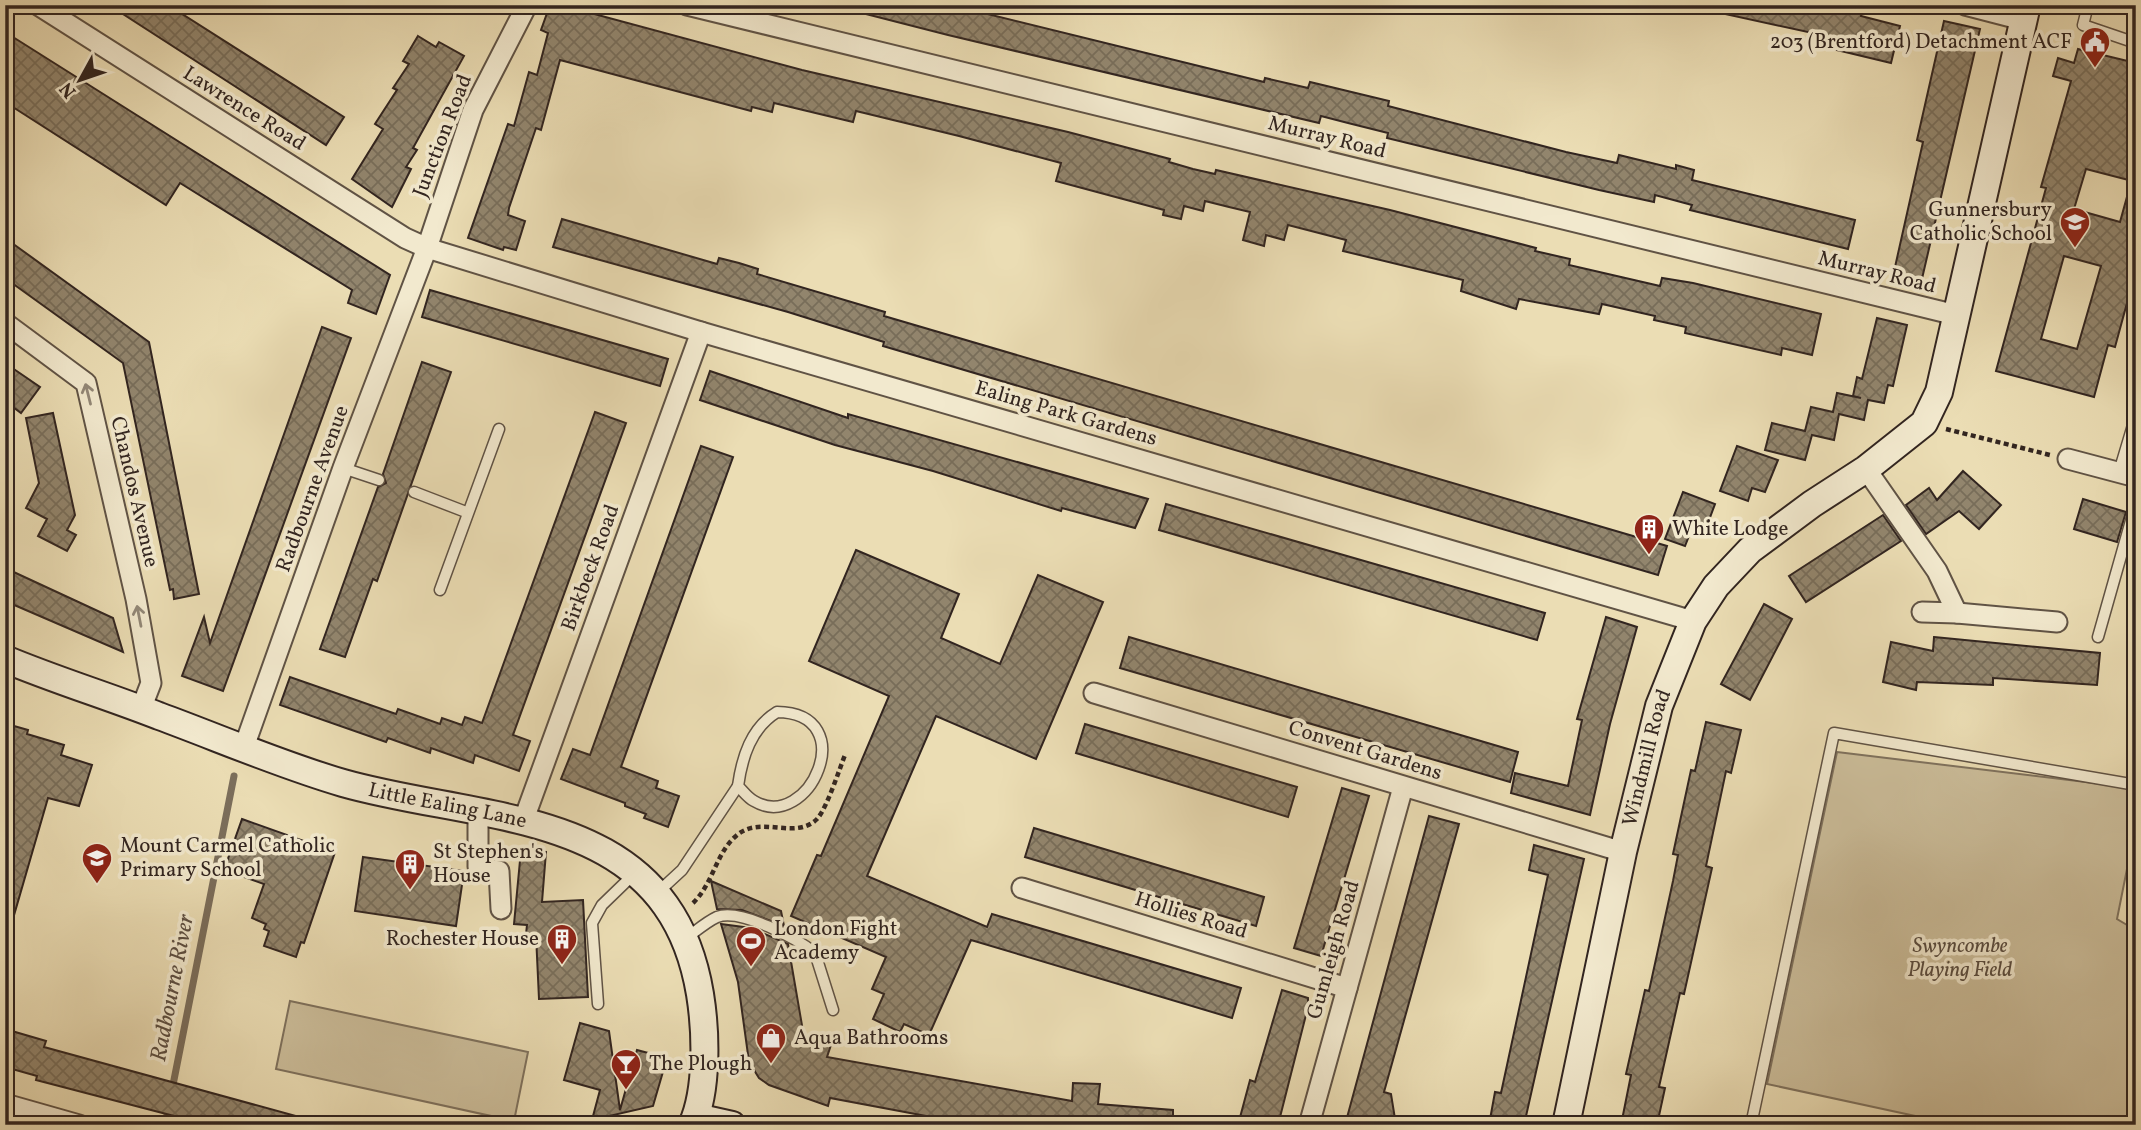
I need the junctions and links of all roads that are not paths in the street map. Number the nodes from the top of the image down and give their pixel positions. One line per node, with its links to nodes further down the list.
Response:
1 (38, 5): 8 (street, Lawrence Road)
2 (527, 5): 8 (street, Junction Road)
3 (687, 5): 9 (street, Murray Road)
4 (1965, 5): 6 (street)
5 (2088, 5): 7 (lane)
6 (2025, 13): 9 (main road, Windmill Road)
7 (2136, 43)
8 (427, 248): 11 (street, Ealing Park Gardens); 15 (street, Radbourne Avenue)
9 (1956, 315): 16 (main road, Windmill Road)
10 (5, 323): 30 (street, Chandos Avenue, one-way to 10)
11 (701, 332): 25 (street, Ealing Park Gardens); 36 (street, Birkbeck Road)
12 (2136, 415): 17 (lane)
13 (499, 429): 21 (lane)
14 (2068, 459): 17 (street)
15 (344, 468): 18 (lane); 31 (street, Radbourne Avenue)
16 (1866, 469): 24 (street); 25 (main road, Windmill Road)
17 (2127, 475)
18 (379, 480)
19 (414, 492): 21 (lane)
20 (2136, 503): 27 (lane)
21 (466, 512): 22 (lane)
22 (440, 590)
23 (1922, 612): 24 (street)
24 (1957, 613): 26 (street)
25 (1693, 621): 37 (main road, Windmill Road)
26 (2057, 622)
27 (2098, 636)
28 (5, 659): 30 (main road, Little Ealing Lane)
29 (1094, 693): 34 (street, Convent Gardens)
30 (141, 709): 31 (main road, Little Ealing Lane)
31 (244, 747): 35 (main road, Little Ealing Lane)
32 (2136, 785): 52 (lane)
33 (738, 786): 33 (lane); 40 (lane)
34 (1403, 787): 37 (street, Convent Gardens); 43 (street, Gumleigh Road)
35 (478, 810): 36 (main road, Little Ealing Lane); 41 (street)
36 (524, 819): 38 (main road, Little Ealing Lane)
37 (1623, 852): 51 (main road, Windmill Road)
38 (634, 874): 40 (main road, Little Ealing Lane); 44 (lane)
39 (1022, 888): 43 (street, Hollies Road)
40 (655, 894): 42 (main road, Little Ealing Lane)
41 (501, 909)
42 (684, 939): 45 (lane); 47 (main road, Little Ealing Lane)
43 (1347, 988): 50 (street, Gumleigh Road)
44 (598, 1004)
45 (833, 1010)
46 (5, 1104): 48 (street)
47 (694, 1121): 49 (main road)
48 (79, 1125)
49 (732, 1125)
50 (1309, 1125)
51 (1566, 1125)
52 (1751, 1125)

